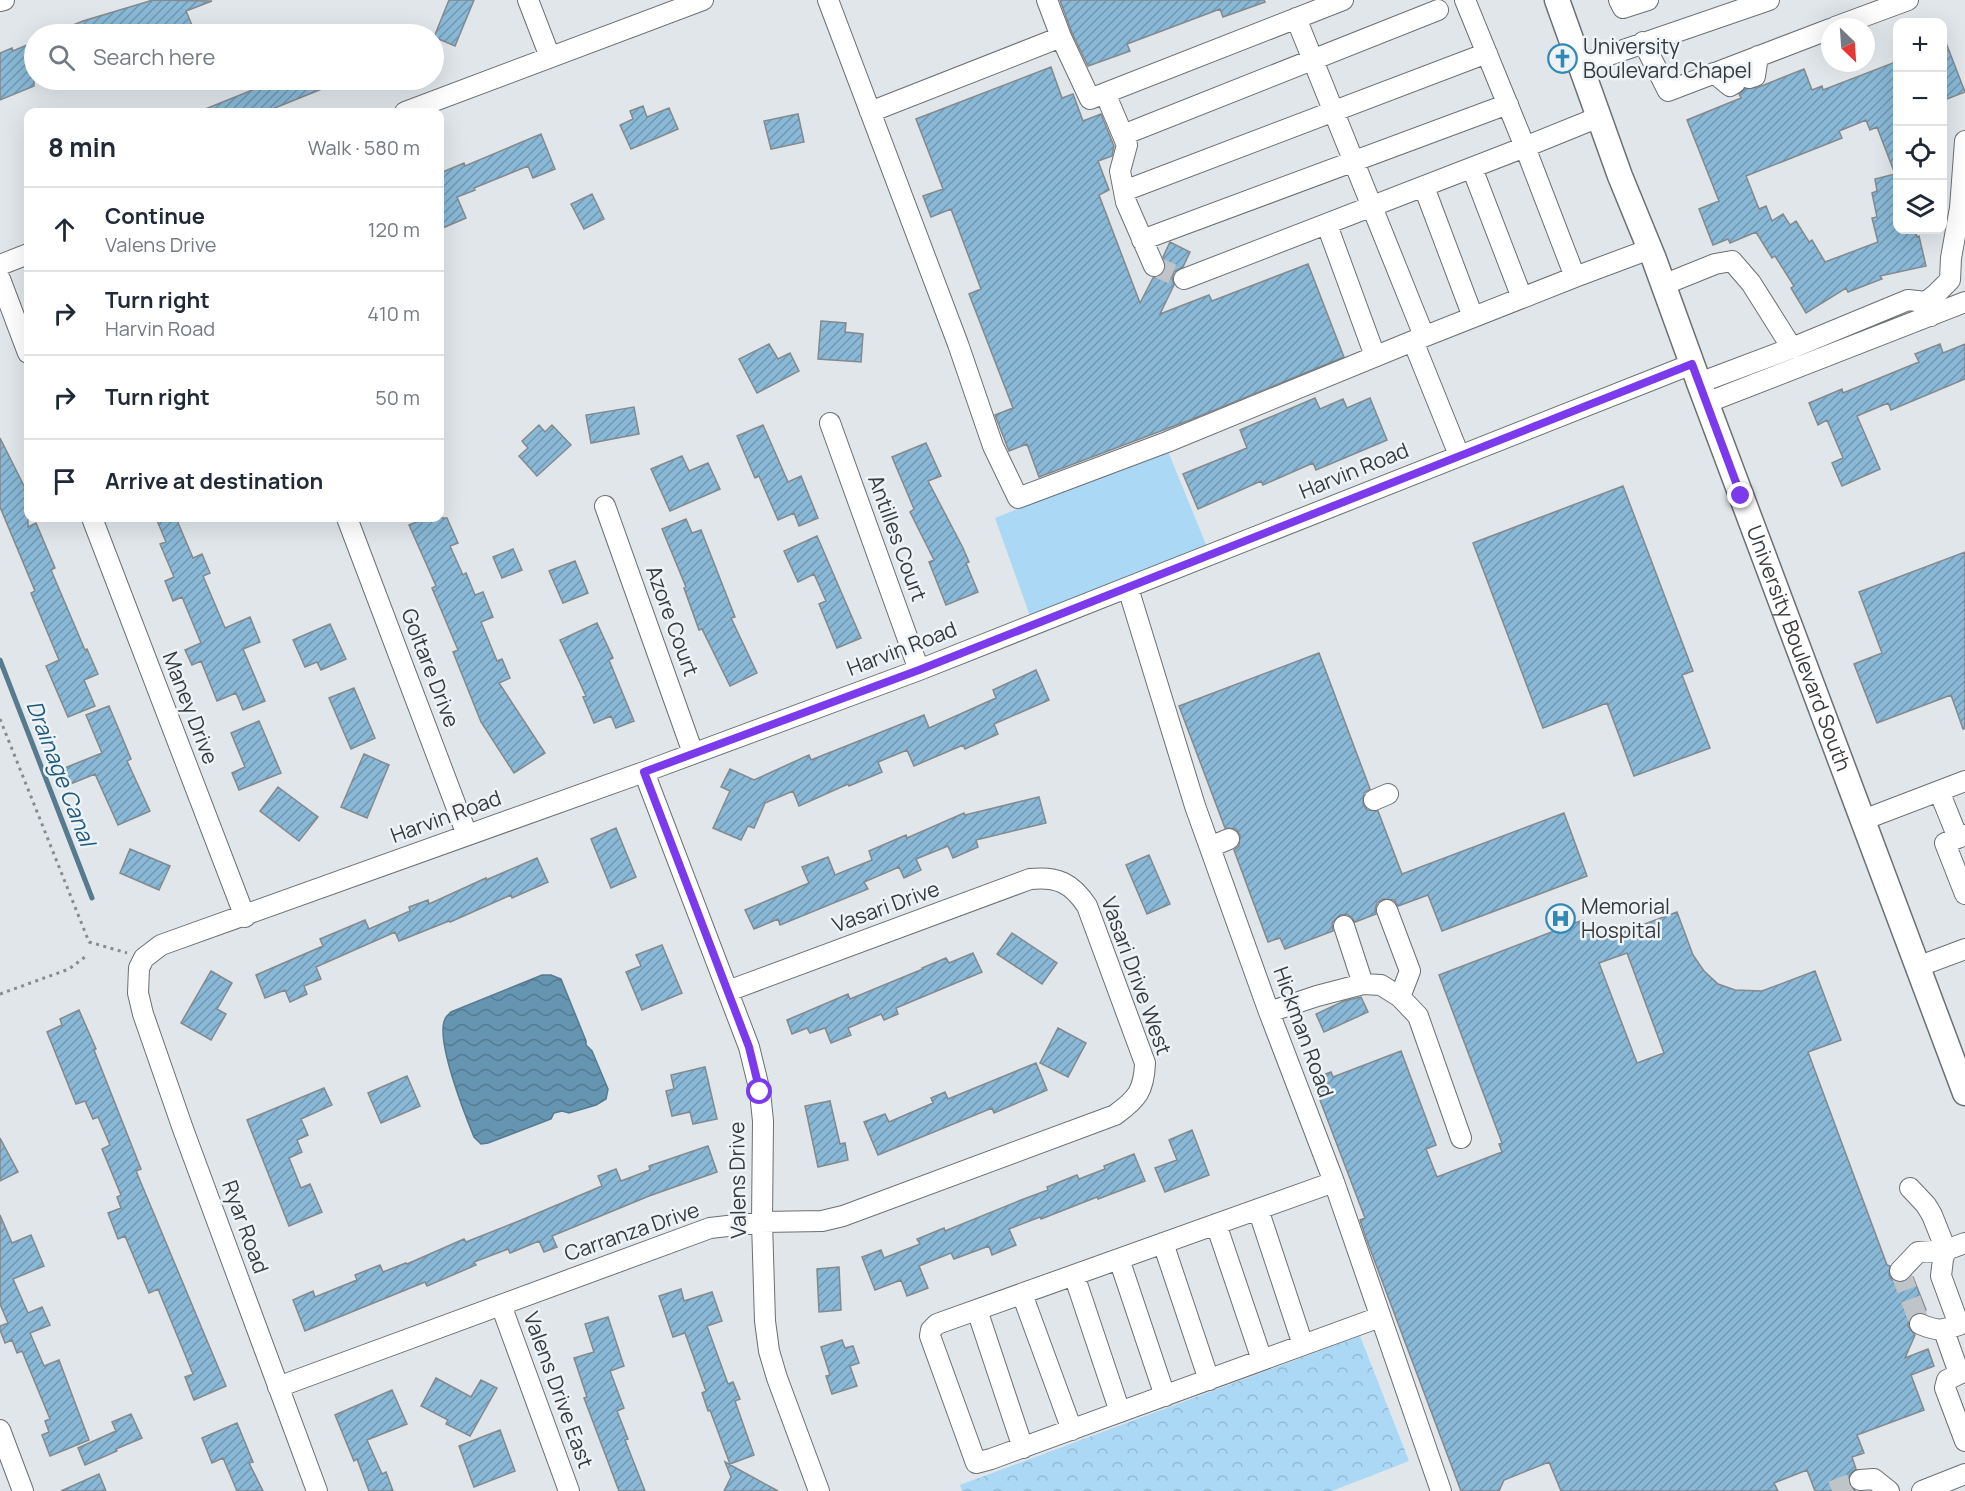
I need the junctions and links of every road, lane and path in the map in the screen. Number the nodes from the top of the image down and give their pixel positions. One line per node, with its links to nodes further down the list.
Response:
1 (528, 0): 21 (street)
2 (703, 0): 21 (street)
3 (828, 0): 28 (street)
4 (1047, 0): 17 (street)
5 (1343, 0): 14 (street)
6 (1464, 0): 12 (street); 19 (street)
7 (1557, 0): 23 (main road, University Boulevard South)
8 (1619, 0): 9 (street)
9 (1648, 0)
10 (1769, 0): 13 (street)
11 (1908, 0): 15 (street)
12 (1436, 5): 22 (street)
13 (1728, 6): 18 (street)
14 (1296, 18): 22 (street); 25 (street)
15 (1859, 18)
16 (1821, 32): 20 (street)
17 (1061, 37): 25 (street); 28 (street)
18 (1643, 42): 23 (street); 24 (street)
19 (1487, 53): 26 (street); 29 (street)
20 (1758, 56): 24 (street); 24 (street)
21 (550, 57): 27 (street)
22 (1313, 60): 29 (street); 31 (street)
23 (1580, 64): 30 (main road, University Boulevard South)
24 (1714, 73)
25 (1105, 93): 31 (street)
26 (1508, 104): 33 (street); 34 (street)
27 (416, 108)
28 (870, 112): 56 (street)
29 (1334, 112): 34 (street); 37 (street)
30 (1599, 117): 33 (street); 41 (main road, University Boulevard South)
31 (1123, 135): 37 (street)
32 (1965, 141): 51 (street)
33 (1525, 147): 35 (street); 45 (street)
34 (1354, 162): 38 (street); 40 (street)
35 (1472, 168): 36 (street); 49 (street)
36 (1424, 187): 38 (street); 52 (street)
37 (1124, 191): 40 (street)
38 (1372, 207): 39 (street); 53 (street)
39 (1327, 225): 47 (street); 56 (street)
40 (1142, 240): 44 (street)
41 (1650, 249): 45 (street); 48 (main road, University Boulevard South)
42 (24, 256): 43 (street)
43 (0, 265)
44 (1154, 266)
45 (1575, 277): 49 (street)
46 (0, 279): 54 (street)
47 (1184, 279)
48 (1663, 285): 55 (street); 57 (main road, University Boulevard South)
49 (1522, 298): 52 (street)
50 (1965, 302): 51 (street)
51 (1929, 309): 55 (street); 57 (street)
52 (1473, 317): 53 (street)
53 (1418, 338): 56 (street); 59 (street)
54 (24, 342)
55 (1792, 348): 57 (street)
56 (1375, 356)
57 (1699, 384): 59 (street, Harvin Road); 70 (main road, University Boulevard South)
58 (830, 423): 64 (street, Antilles Court)
59 (1459, 455): 63 (street, Harvin Road)
60 (605, 506): 66 (street, Azore Court)
61 (94, 522): 78 (street, Maney Drive)
62 (349, 522): 71 (street, Goltare Drive)
63 (1128, 588): 64 (street, Harvin Road); 74 (street, Hickman Road)
64 (919, 670): 66 (street, Harvin Road)
65 (0, 719): 83 (path)
66 (693, 753): 67 (street, Harvin Road)
67 (644, 772): 71 (street, Harvin Road); 85 (street, Valens Drive)
68 (1965, 781): 69 (street)
69 (1939, 791): 70 (street); 72 (street)
70 (1863, 820): 82 (main road, University Boulevard South)
71 (467, 835): 78 (street, Harvin Road)
72 (1961, 836): 76 (street)
73 (1229, 838): 74 (street)
74 (1210, 847): 88 (street, Hickman Road)
75 (1062, 882): 85 (street, Vasari Drive); 91 (street, Vasari Drive West)
76 (1965, 894)
77 (1387, 910): 87 (street)
78 (244, 916): 83 (street, Harvin Road)
79 (1344, 927): 84 (street)
80 (1965, 949): 82 (street)
81 (85, 957): 86 (path)
82 (1917, 967): 89 (main road, University Boulevard South)
83 (141, 968): 114 (street, Ryar Road)
84 (1363, 984): 87 (street); 88 (street)
85 (728, 991): 96 (street, Valens Drive)
86 (0, 994)
87 (1400, 997): 92 (street)
88 (1269, 1012): 93 (street, Hickman Road)
89 (1960, 1067): 90 (main road, University Boulevard South)
90 (1965, 1094)
91 (1139, 1095): 96 (street, Carranza Drive)
92 (1461, 1137)
93 (1334, 1182): 95 (street); 107 (street, Hickman Road)
94 (1910, 1188): 100 (street)
95 (1258, 1209): 97 (street); 110 (street)
96 (762, 1222): 105 (street, Carranza Drive); 126 (street, Valens Drive)
97 (1216, 1224): 98 (street); 111 (street)
98 (1163, 1243): 101 (street); 113 (street)
99 (1965, 1244): 100 (street)
100 (1946, 1250): 102 (street); 109 (street)
101 (1119, 1259): 103 (street); 115 (street)
102 (1900, 1271)
103 (1074, 1275): 104 (street); 116 (street)
104 (1022, 1294): 106 (street); 117 (street)
105 (501, 1305): 114 (street, Carranza Drive); 125 (street, Valens Drive East)
106 (976, 1310): 120 (street); 120 (street)
107 (1380, 1317): 110 (street); 127 (street, Hickman Road)
108 (1920, 1324): 109 (street)
109 (1944, 1331): 112 (street)
110 (1303, 1345): 111 (street)
111 (1262, 1360): 113 (street)
112 (1962, 1372): 118 (street)
113 (1209, 1380): 115 (street)
114 (278, 1387): 124 (street, Ryar Road)
115 (1165, 1396): 116 (street)
116 (1120, 1412): 117 (street)
117 (1072, 1430): 120 (street)
118 (1963, 1430)
119 (0, 1431): 123 (street)
120 (1023, 1448)
121 (1965, 1474): 129 (street)
122 (1860, 1480): 128 (street)
123 (23, 1491)
124 (317, 1491)
125 (569, 1491)
126 (819, 1491)
127 (1441, 1491)
128 (1888, 1491)
129 (1922, 1491)

